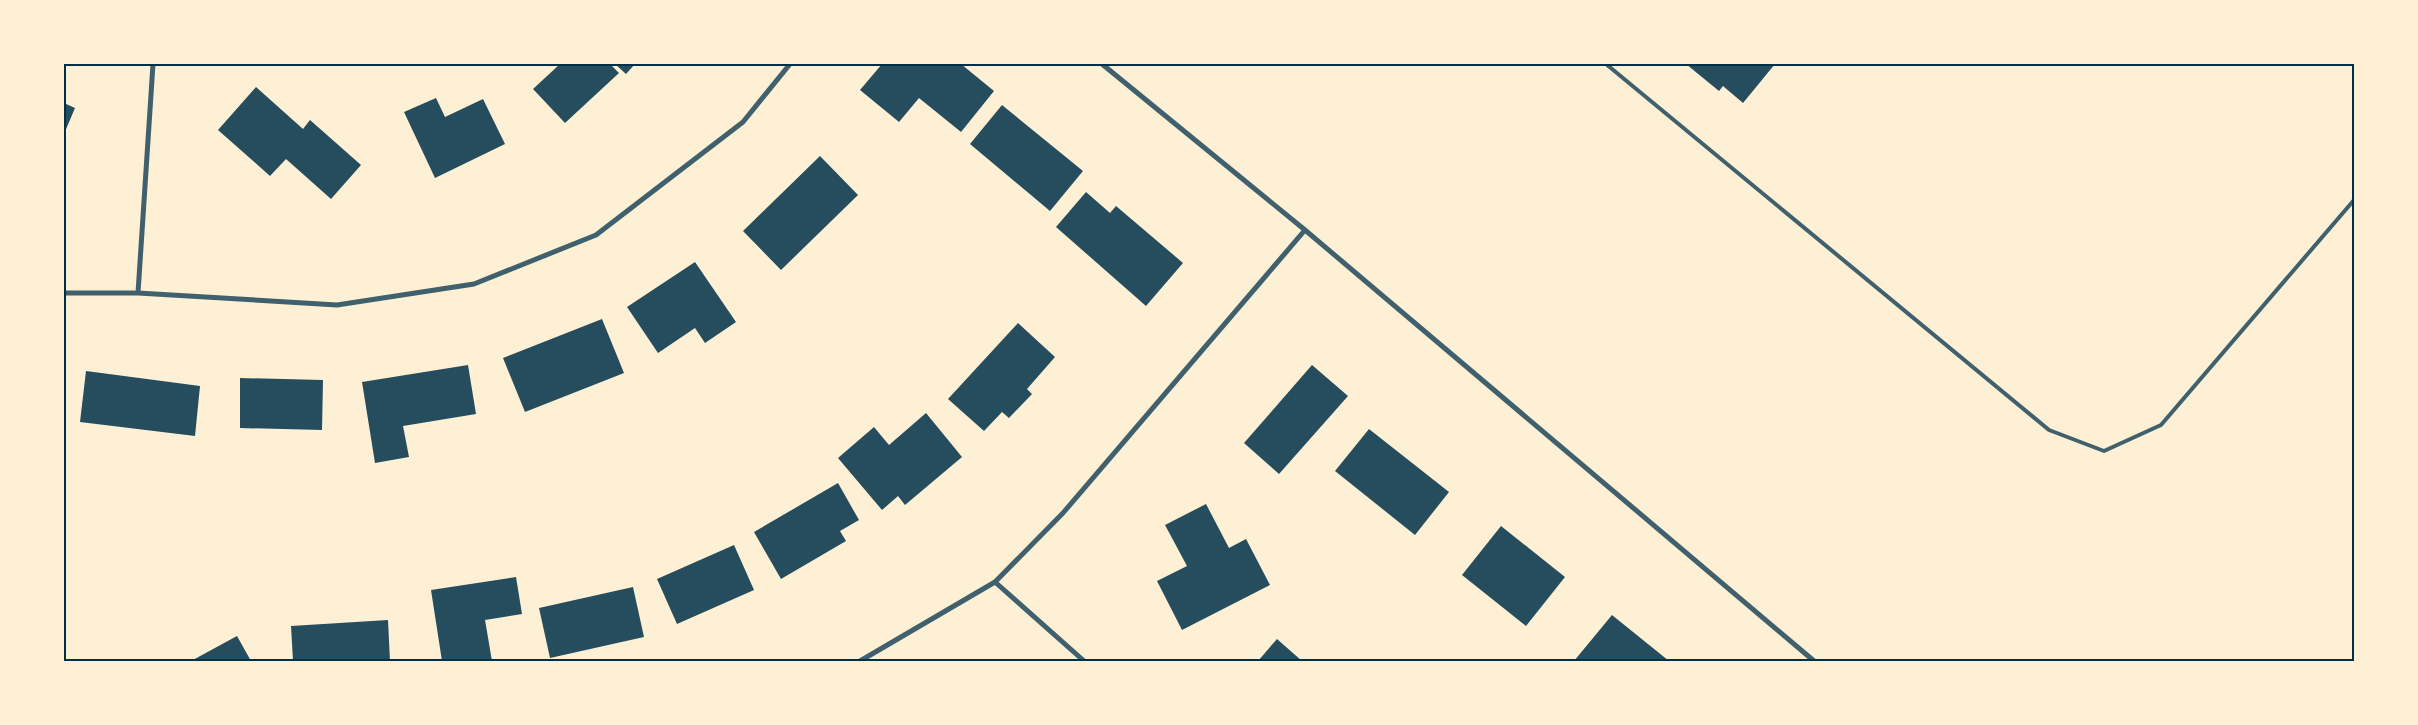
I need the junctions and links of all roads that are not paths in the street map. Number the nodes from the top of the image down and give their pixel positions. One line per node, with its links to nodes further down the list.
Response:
1 (153, 64): 8 (street)
2 (790, 64): 8 (street)
3 (1102, 64): 6 (street)
4 (1606, 64): 5 (lane)
5 (2354, 200)
6 (1305, 230): 9 (street); 12 (street)
7 (64, 293): 8 (street)
8 (138, 293)
9 (995, 582): 10 (street); 11 (street)
10 (860, 661)
11 (1084, 661)
12 (1814, 661)

